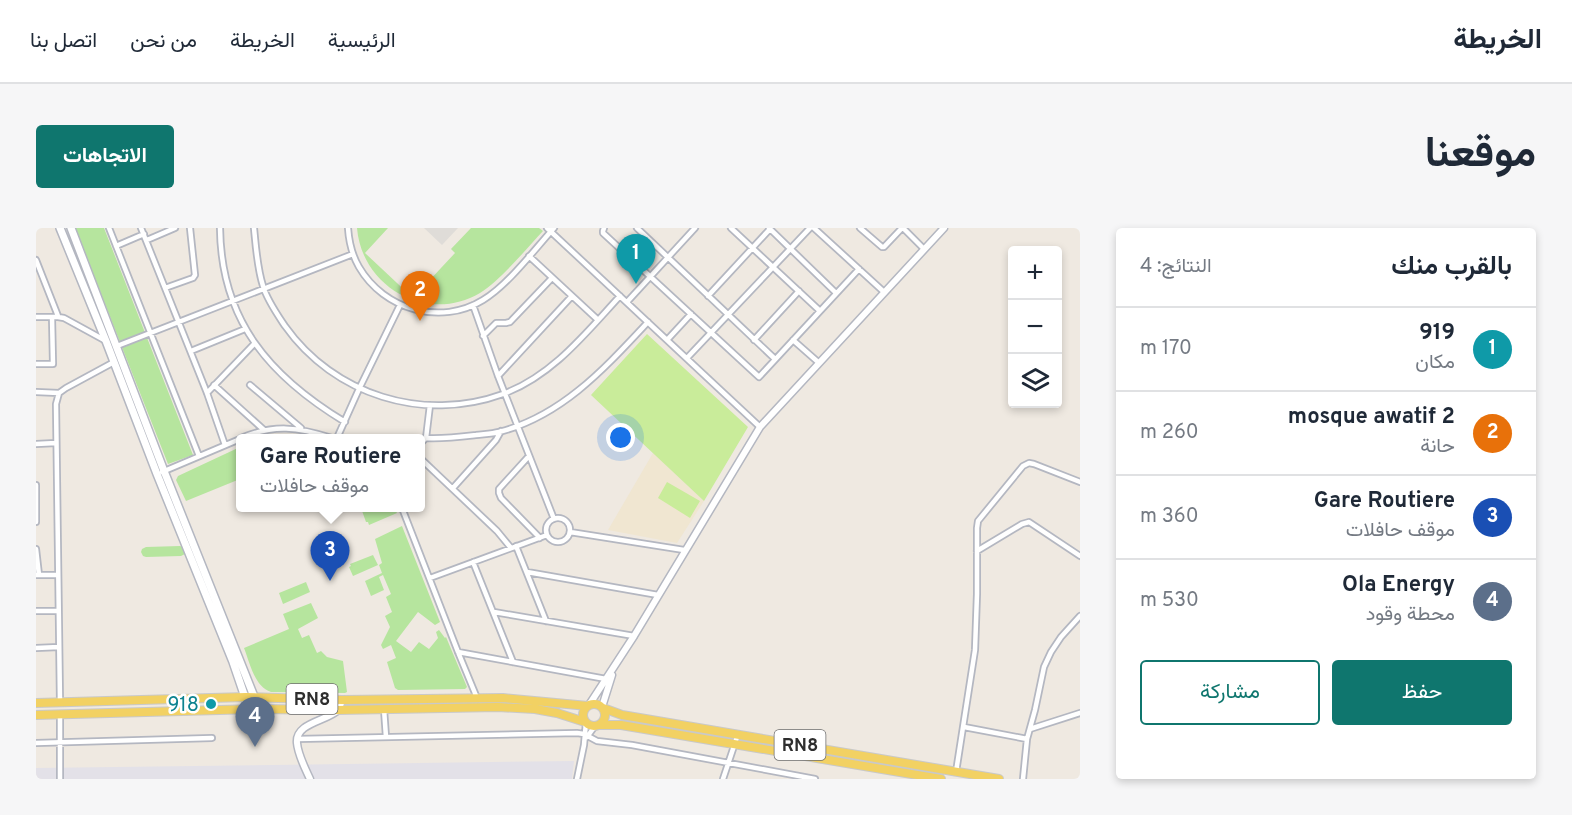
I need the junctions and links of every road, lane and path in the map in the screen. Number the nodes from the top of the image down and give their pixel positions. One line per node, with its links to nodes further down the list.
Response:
1 (60, 228): 63 (main road)
2 (71, 228): 64 (main road)
3 (109, 228): 23 (street)
4 (141, 228): 21 (street)
5 (190, 228): 35 (street)
6 (220, 228): 43 (street)
7 (254, 228): 36 (street)
8 (348, 228): 27 (street)
9 (604, 228): 33 (street)
10 (636, 228): 29 (street)
11 (695, 228): 29 (street)
12 (731, 228): 24 (street)
13 (769, 228): 24 (street); 25 (street)
14 (810, 228): 25 (street)
15 (860, 228): 16 (street)
16 (902, 228): 26 (street)
17 (944, 228): 26 (street)
18 (171, 229): 22 (street)
19 (551, 229): 28 (street); 41 (street)
20 (818, 229): 32 (street)
21 (144, 234): 22 (street); 23 (street)
22 (147, 240): 35 (street)
23 (116, 246): 57 (street)
24 (753, 248): 31 (street); 42 (street)
25 (790, 248): 31 (street); 39 (street)
26 (924, 249): 38 (street)
27 (353, 254): 36 (street); 45 (street)
28 (529, 256): 34 (street); 46 (street)
29 (668, 258): 33 (street); 42 (street)
30 (36, 260): 51 (street)
31 (773, 266): 37 (street); 49 (street)
32 (859, 269): 38 (street); 39 (street)
33 (650, 277): 44 (street); 48 (street)
34 (552, 278): 40 (street); 59 (street)
35 (165, 288): 54 (street)
36 (263, 288): 43 (street); 76 (street)
37 (799, 291): 47 (street); 61 (street)
38 (884, 292): 71 (street)
39 (836, 293): 47 (street)
40 (572, 296): 53 (street); 73 (street)
41 (620, 296): 44 (street); 53 (street)
42 (708, 296): 49 (street)
43 (232, 300): 54 (street); 56 (street)
44 (627, 302): 55 (street)
45 (400, 305): 46 (street); 76 (street)
46 (473, 305): 59 (street)
47 (820, 311): 62 (street)
48 (690, 314): 58 (street); 60 (street)
49 (728, 315): 58 (street); 61 (street)
50 (52, 316): 51 (street); 52 (street); 72 (street)
51 (58, 316): 63 (street)
52 (36, 317)
53 (598, 320): 80 (street)
54 (178, 322): 57 (street); 66 (street)
55 (648, 322): 60 (street); 83 (street)
56 (245, 329): 65 (street); 66 (street)
57 (150, 333): 64 (street); 96 (street)
58 (711, 333): 67 (street); 68 (street)
59 (483, 336): 73 (street)
60 (667, 340): 67 (street)
61 (754, 340): 68 (street)
62 (793, 340): 68 (street); 71 (street)
63 (106, 341): 64 (street); 70 (main road)
64 (116, 342): 69 (main road)
65 (254, 344): 75 (street); 82 (street)
66 (191, 351): 79 (street)
67 (687, 358): 84 (street)
68 (775, 359)
69 (122, 360): 70 (street); 99 (main road)
70 (114, 362): 78 (street); 99 (main road)
71 (818, 362): 84 (street)
72 (36, 364)
73 (498, 376): 80 (street)
74 (250, 385): 85 (street)
75 (214, 386): 79 (street); 86 (street)
76 (359, 389): 81 (street); 82 (street)
77 (36, 392): 78 (street)
78 (59, 393): 93 (street)
79 (207, 393): 95 (street)
80 (504, 393): 81 (street); 83 (street)
81 (430, 405): 91 (street)
82 (345, 422): 90 (street)
83 (518, 426): 87 (street); 97 (street)
84 (760, 427): 111 (street)
85 (302, 429): 86 (street); 89 (street)
86 (264, 430): 88 (street)
87 (501, 431): 91 (street); 102 (street)
88 (253, 434)
89 (319, 434)
90 (339, 434)
91 (426, 438)
92 (236, 441): 95 (street)
93 (56, 443): 94 (street); 117 (street)
94 (36, 444)
95 (225, 446): 96 (street)
96 (199, 456): 99 (street)
97 (529, 456): 104 (street); 108 (street)
98 (425, 463): 102 (street)
99 (161, 473): 132 (main road)
100 (1080, 482): 112 (street)
101 (36, 485): 105 (street)
102 (453, 488): 109 (street)
103 (404, 512): 118 (street)
104 (554, 519): 106 (street); 107 (street)
105 (36, 522)
106 (570, 532): 107 (street); 111 (street)
107 (548, 535): 108 (street)
108 (540, 538): 109 (street)
109 (513, 547): 114 (street); 115 (street)
110 (36, 549): 116 (street)
111 (684, 550): 119 (street)
112 (977, 551): 113 (street); 152 (street)
113 (1080, 556)
114 (473, 562): 118 (street); 122 (street)
115 (527, 572): 119 (street); 124 (street)
116 (37, 575): 117 (street)
117 (58, 576): 121 (street)
118 (429, 578): 128 (street)
119 (658, 595): 125 (street)
120 (36, 611): 121 (street)
121 (58, 611): 127 (street)
122 (494, 612): 124 (street); 129 (street)
123 (1079, 620): 153 (street)
124 (546, 621): 125 (street)
125 (634, 636): 130 (street)
126 (36, 648): 127 (street)
127 (59, 648): 135 (street)
128 (458, 652): 129 (street); 133 (street)
129 (513, 662): 131 (street)
130 (617, 664): 131 (street); 140 (street)
131 (606, 679): 139 (street)
132 (250, 697): 134 (main road, RN8); 135 (main road, RN8); 141 (main road); 142 (main road)
133 (477, 698): 137 (main road, RN8); 138 (main road, RN8)
134 (342, 700): 137 (main road, RN8); 143 (street)
135 (60, 702): 136 (main road, RN8)
136 (36, 703)
137 (384, 704): 143 (main road, RN8); 148 (main road, RN8); 156 (street)
138 (569, 705): 139 (main road, RN8); 148 (main road)
139 (589, 705): 140 (main road, RN8); 149 (main road)
140 (602, 707): 147 (main road, RN8); 151 (main road)
141 (249, 709): 142 (main road, RN8); 146 (main road, RN8)
142 (259, 709): 143 (main road, RN8)
143 (338, 710): 158 (street)
144 (1080, 713): 153 (street)
145 (36, 715): 146 (main road, RN8)
146 (60, 715): 160 (street)
147 (622, 715): 150 (main road); 154 (main road, RN8)
148 (567, 716): 149 (main road, RN8)
149 (585, 722): 151 (main road, RN8); 155 (street)
150 (621, 725): 151 (main road, RN8); 162 (main road, RN8)
151 (597, 726): 155 (street)
152 (964, 727): 159 (street); 164 (street)
153 (1030, 729): 159 (street)
154 (738, 734): 162 (street); 164 (main road, RN8)
155 (586, 735): 156 (street); 163 (street); 168 (street)
156 (386, 737): 158 (street)
157 (212, 738): 160 (street)
158 (297, 739): 167 (street)
159 (1027, 739): 173 (street)
160 (60, 742): 161 (street); 166 (street)
161 (36, 743)
162 (735, 744): 163 (street); 171 (main road, RN8)
163 (728, 764): 165 (street); 169 (street)
164 (956, 772): 172 (main road, RN8)
165 (790, 777): 170 (street)
166 (60, 779)
167 (310, 779)
168 (577, 779)
169 (723, 779)
170 (815, 779)
171 (941, 779)
172 (999, 779)
173 (1023, 779)

